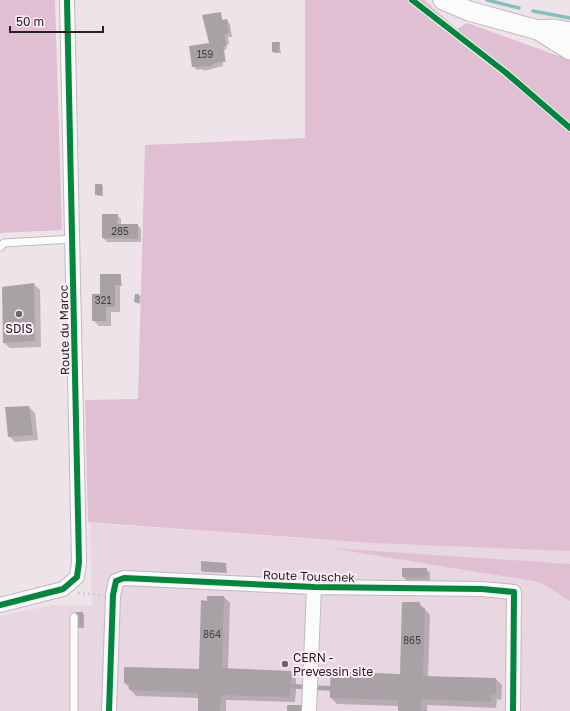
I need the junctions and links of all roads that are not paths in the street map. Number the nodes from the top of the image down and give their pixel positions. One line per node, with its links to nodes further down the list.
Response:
1 (67, 0): 6 (street, Route du Maroc)
2 (443, 0): 3 (main road)
3 (538, 30): 4 (main road); 5 (main road)
4 (570, 32)
5 (570, 50)
6 (73, 239): 7 (lane); 9 (street, Route du Maroc)
7 (0, 247)
8 (314, 587): 12 (street, Route Touschek); 13 (street); 14 (street, Route Touschek)
9 (0, 605)
10 (74, 617): 11 (lane)
11 (74, 711)
12 (109, 711)
13 (309, 711)
14 (512, 711)

